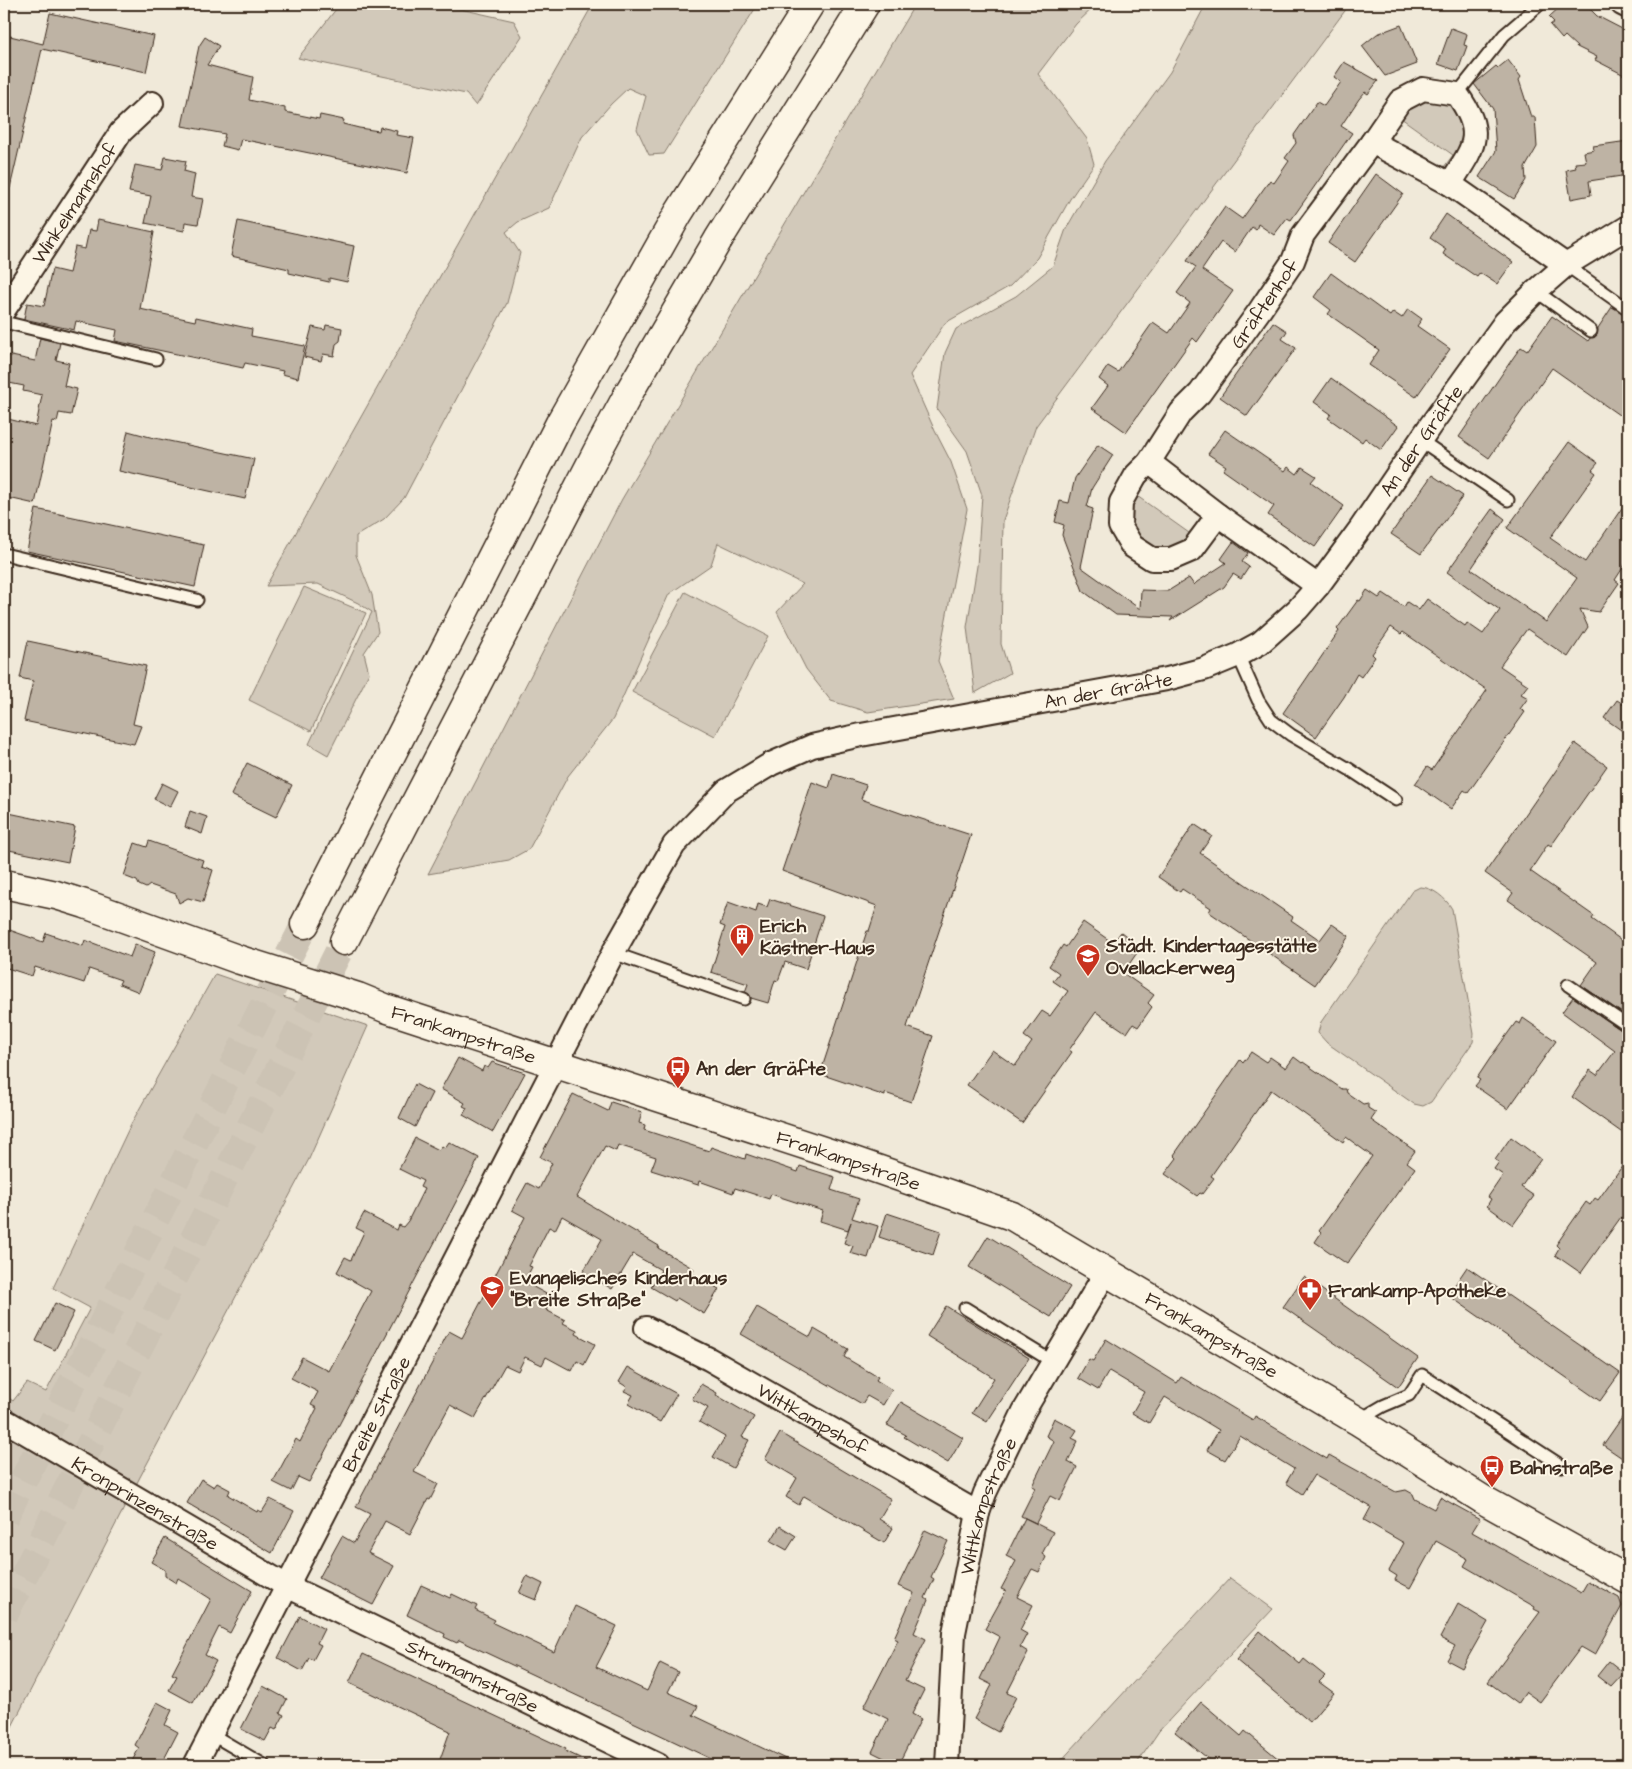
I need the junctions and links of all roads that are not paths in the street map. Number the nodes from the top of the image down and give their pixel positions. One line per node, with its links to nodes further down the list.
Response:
1 (810, 4): 28 (main road)
2 (865, 4): 29 (main road)
3 (1540, 4): 6 (lane)
4 (1622, 4): 5 (street)
5 (1628, 7)
6 (1457, 94): 8 (street, Gräftenhof); 9 (street)
7 (152, 103): 14 (street, Winkelmannshof)
8 (1372, 142): 9 (street); 19 (street, Gräftenhof)
9 (1450, 184): 11 (street)
10 (1628, 227): 11 (street, An der Gräfte)
11 (1566, 265): 12 (street, An der Gräfte); 13 (lane)
12 (1536, 291): 16 (lane); 18 (street, An der Gräfte)
13 (1628, 309)
14 (4, 310)
15 (4, 322): 17 (lane)
16 (1591, 332)
17 (156, 359)
18 (1420, 440): 20 (lane); 23 (street, An der Gräfte)
19 (1150, 462): 21 (street); 21 (street, Gräftenhof)
20 (1508, 500)
21 (1218, 516): 23 (street)
22 (4, 554): 24 (lane)
23 (1318, 586): 25 (street, An der Gräfte)
24 (198, 600)
25 (1238, 655): 26 (lane); 30 (street, An der Gräfte)
26 (1396, 800)
27 (4, 884): 34 (main road, Frankampstraße)
28 (305, 924)
29 (344, 941)
30 (613, 954): 32 (lane); 34 (street, An der Gräfte)
31 (1568, 985): 33 (lane)
32 (744, 999)
33 (1628, 1026)
34 (556, 1062): 35 (main road, Frankampstraße); 44 (street, Breite Straße)
35 (1106, 1272): 38 (street, Wittkampstraße); 40 (main road, Frankampstraße)
36 (965, 1308): 38 (lane)
37 (646, 1328): 42 (street, Wittkampshof)
38 (1053, 1362): 42 (street, Wittkampstraße)
39 (4, 1420): 44 (street, Kronprinzenstraße)
40 (1358, 1421): 41 (lane); 43 (main road, Frankampstraße)
41 (1562, 1466)
42 (978, 1513): 49 (street, Wittkampstraße)
43 (1628, 1580)
44 (287, 1586): 45 (street, Breite Straße); 48 (street, Strumannstraße)
45 (211, 1734): 46 (street, Breite Straße); 47 (lane)
46 (196, 1765)
47 (264, 1765)
48 (658, 1765)
49 (947, 1765)

